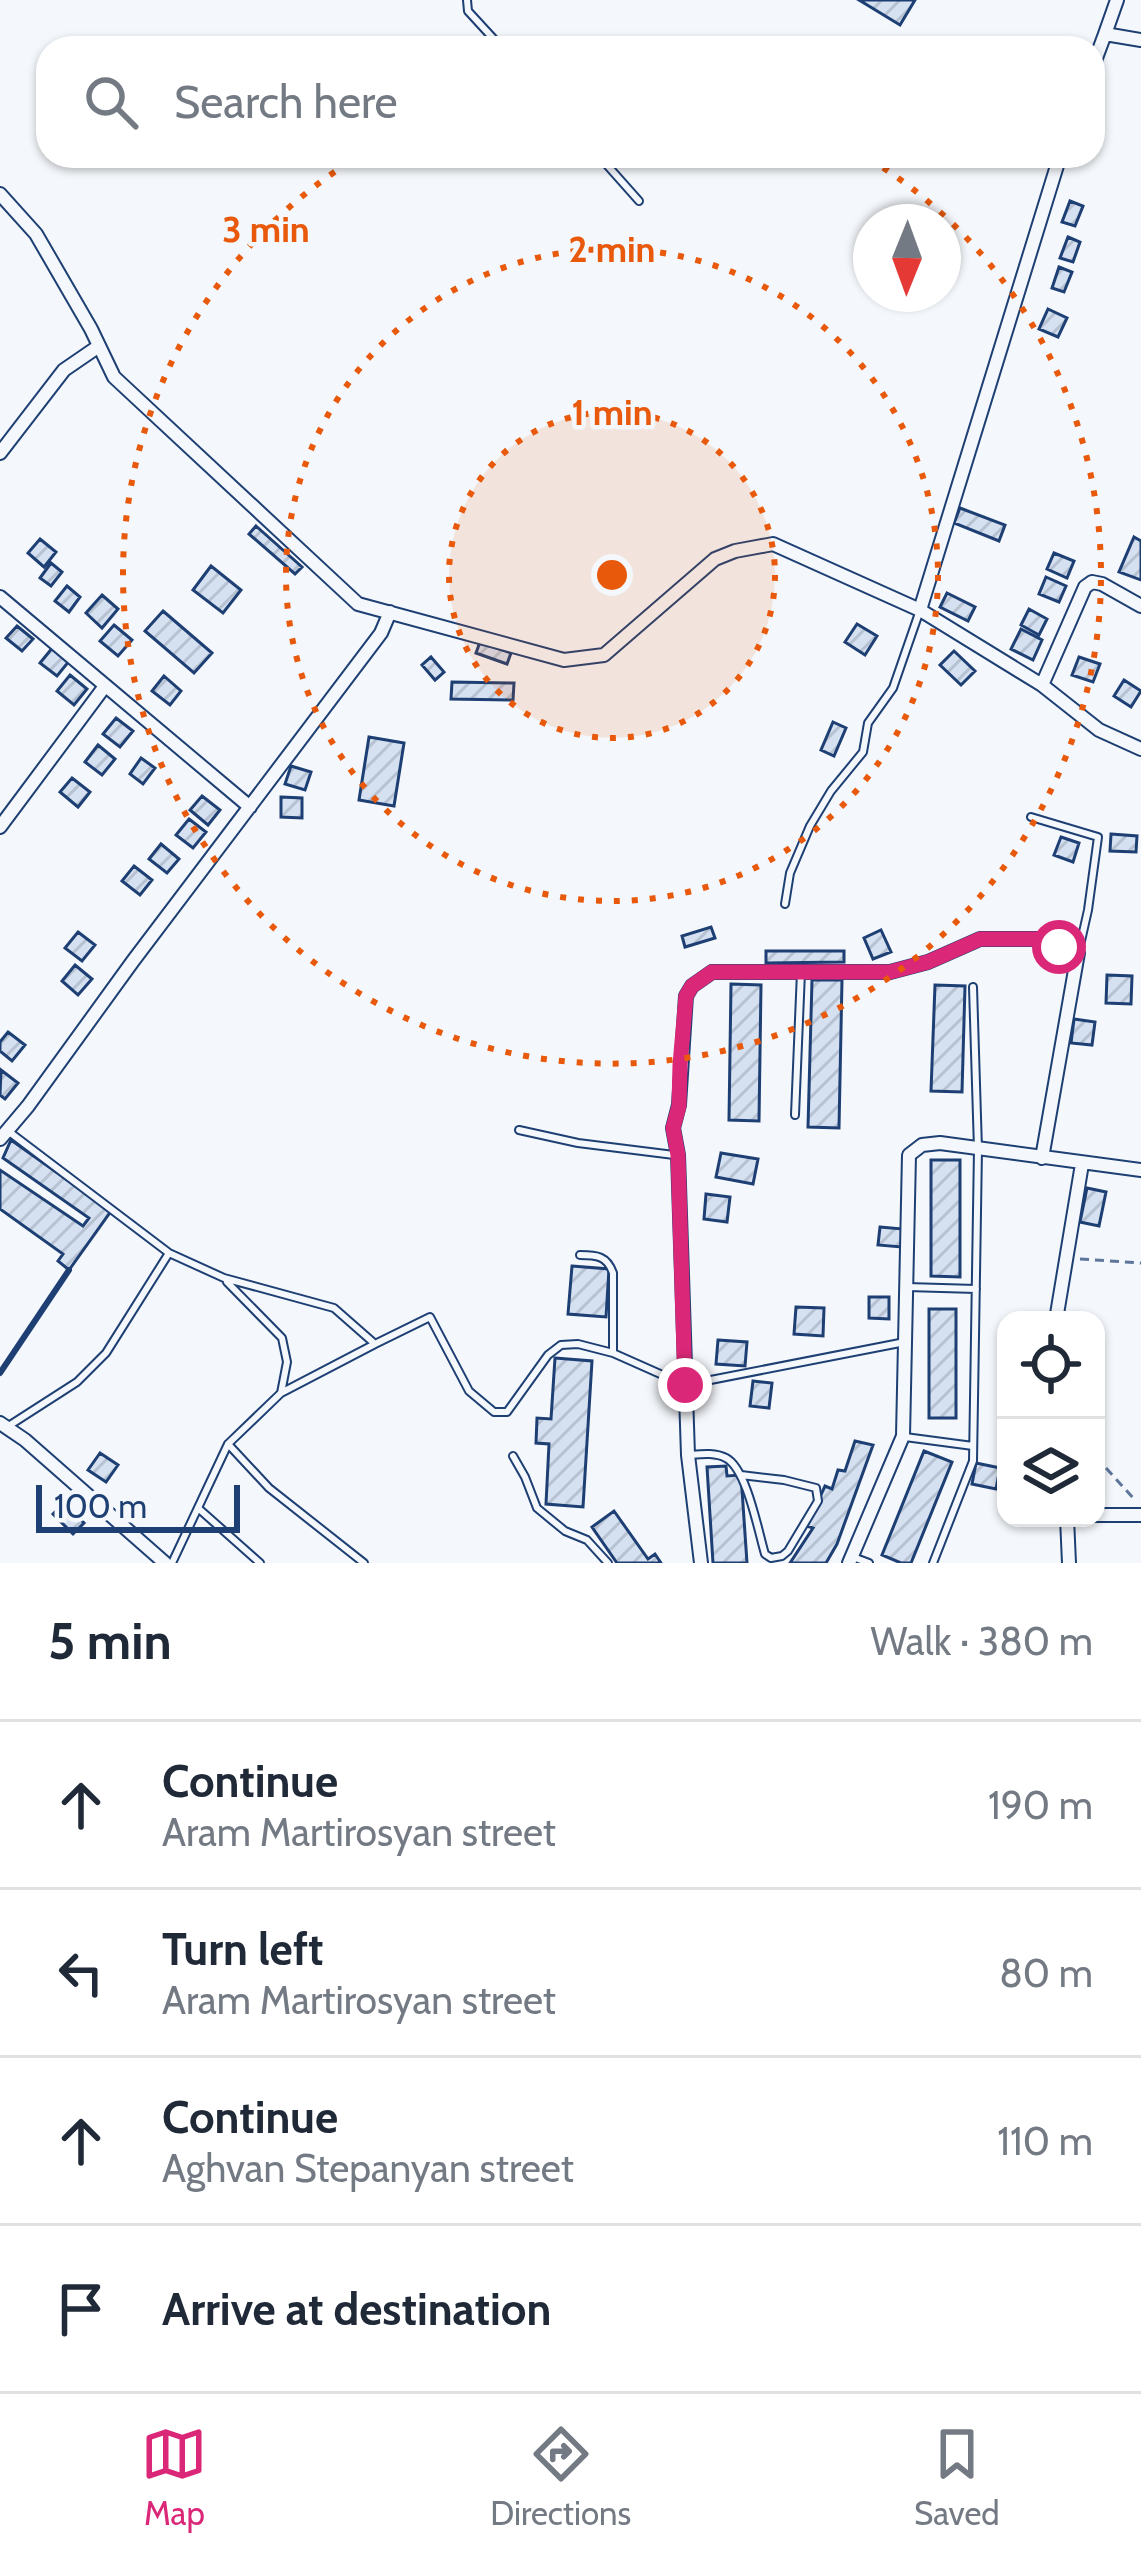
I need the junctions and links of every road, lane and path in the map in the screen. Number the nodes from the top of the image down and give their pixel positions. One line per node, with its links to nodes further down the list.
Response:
1 (467, 0): 4 (lane)
2 (1118, 0): 3 (street)
3 (1105, 34): 5 (street)
4 (491, 36)
5 (1141, 40)
6 (609, 168): 9 (lane)
7 (1056, 168): 14 (street)
8 (0, 194): 10 (street)
9 (639, 201)
10 (99, 346): 11 (street); 15 (street)
11 (0, 453)
12 (0, 597): 17 (street)
13 (1141, 606): 16 (street)
14 (920, 610): 15 (street); 16 (street); 22 (lane)
15 (390, 612): 19 (street)
16 (1042, 685): 18 (street)
17 (105, 686): 19 (street); 21 (street)
18 (1141, 749)
19 (250, 807): 28 (street)
20 (1031, 818): 23 (lane)
21 (0, 826)
22 (785, 904)
23 (1078, 953): 24 (street); 31 (street)
24 (801, 972): 26 (lane); 30 (street)
25 (973, 987): 29 (lane)
26 (794, 1115)
27 (519, 1130): 30 (lane)
28 (4, 1135): 35 (lane)
29 (978, 1149): 31 (street); 39 (street); 40 (lane)
30 (678, 1155): 45 (street)
31 (1042, 1158): 32 (street)
32 (1082, 1164): 33 (street); 34 (street)
33 (1141, 1170)
34 (1068, 1245): 37 (path); 41 (street)
35 (169, 1253): 38 (lane); 47 (lane)
36 (580, 1255): 44 (lane)
37 (1141, 1263)
38 (224, 1278): 43 (lane); 46 (lane)
39 (906, 1287): 40 (lane); 42 (street)
40 (976, 1289): 50 (lane)
41 (1057, 1311)
42 (905, 1342): 45 (lane); 48 (street)
43 (375, 1344): 44 (lane); 46 (lane)
44 (614, 1353): 45 (lane)
45 (685, 1385): 51 (street)
46 (281, 1393): 49 (lane)
47 (3, 1425): 60 (street)
48 (903, 1436): 50 (lane); 59 (street)
49 (228, 1444): 55 (lane); 62 (lane)
50 (973, 1446): 66 (lane)
51 (688, 1455): 54 (lane); 64 (street)
52 (513, 1456): 63 (lane)
53 (1105, 1468): 56 (path)
54 (741, 1475): 54 (lane)
55 (198, 1508): 60 (lane); 61 (lane)
56 (1141, 1511): 57 (street)
57 (1105, 1514)
58 (1068, 1527): 67 (street)
59 (851, 1560): 65 (lane)
60 (169, 1563)
61 (260, 1563)
62 (364, 1563)
63 (608, 1563)
64 (701, 1563)
65 (869, 1563)
66 (933, 1563)
67 (1070, 1563)

